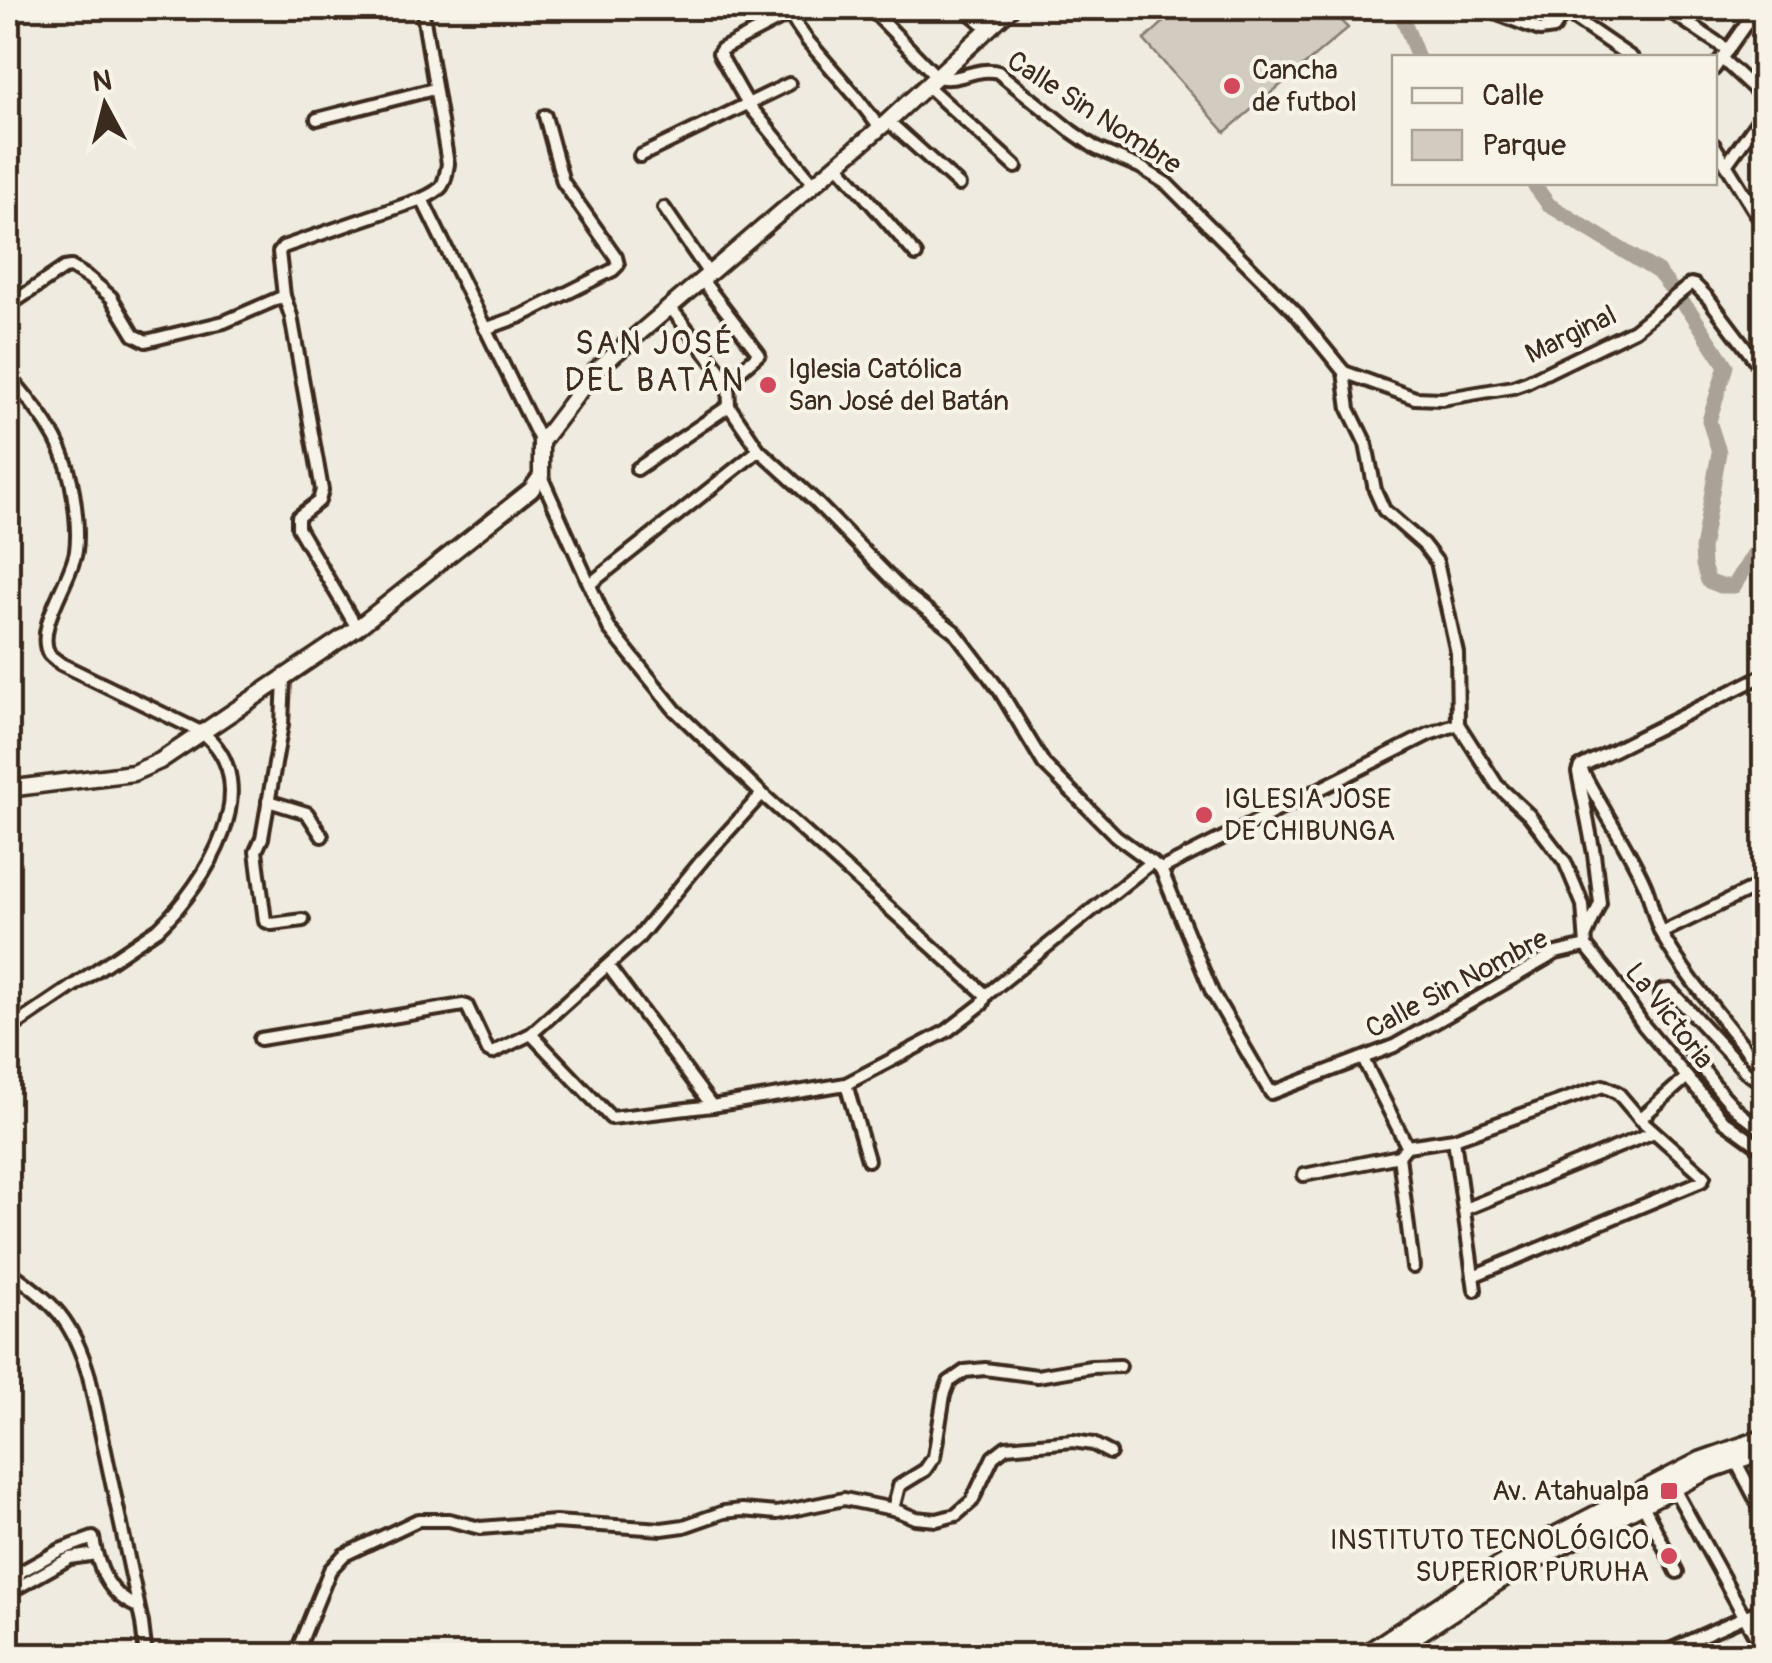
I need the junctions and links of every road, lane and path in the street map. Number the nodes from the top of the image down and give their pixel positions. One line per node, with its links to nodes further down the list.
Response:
1 (422, 8): 16 (street)
2 (870, 8): 14 (street)
3 (964, 8): 10 (street)
4 (1012, 8): 10 (street)
5 (1482, 8): 8 (street)
6 (1665, 8): 11 (street)
7 (1757, 8): 11 (street)
8 (1564, 9): 12 (street)
9 (790, 10): 18 (street); 22 (street)
10 (989, 29): 14 (street)
11 (1725, 54): 13 (street); 17 (street)
12 (1628, 55)
13 (1717, 65)
14 (932, 82): 22 (street); 27 (street); 41 (street, Calle Sin Nombre)
15 (788, 84): 18 (street)
16 (434, 89): 21 (street); 30 (street)
17 (1764, 98)
18 (748, 104): 24 (street); 28 (street)
19 (1764, 112): 26 (street)
20 (545, 116): 38 (street)
21 (317, 119)
22 (884, 125): 25 (street); 29 (street)
23 (1717, 150): 26 (street)
24 (640, 156)
25 (837, 164): 28 (street); 33 (street)
26 (1726, 165): 32 (street)
27 (1016, 167)
28 (814, 184): 34 (street)
29 (959, 185)
30 (422, 199): 35 (street); 38 (street)
31 (664, 208): 34 (street)
32 (1764, 223)
33 (916, 256)
34 (705, 277): 37 (street); 44 (street)
35 (284, 296): 36 (street); 51 (street)
36 (8, 306)
37 (670, 307): 44 (street); 46 (street)
38 (485, 329): 46 (street)
39 (1746, 351): 40 (street); 41 (street, Marginal); 42 (street, Marginal)
40 (1764, 353)
41 (1344, 372): 54 (street, Calle Sin Nombre)
42 (1764, 372)
43 (8, 375): 55 (street)
44 (728, 381): 45 (street)
45 (729, 406): 47 (street); 48 (street)
46 (541, 442): 49 (street)
47 (759, 450): 50 (street); 61 (street)
48 (637, 469)
49 (541, 476): 50 (street); 51 (street)
50 (590, 584): 58 (street)
51 (357, 628): 53 (street)
52 (1764, 675): 56 (street)
53 (284, 678): 55 (street); 59 (street)
54 (1458, 724): 61 (street); 65 (street, Calle Sin Nombre)
55 (203, 734): 57 (street); 68 (street)
56 (1580, 767): 64 (street); 65 (street)
57 (8, 788)
58 (762, 794): 66 (street); 67 (street)
59 (268, 801): 60 (street); 63 (street)
60 (322, 836)
61 (1157, 866): 67 (street); 71 (street, Calle Sin Nombre)
62 (1764, 883): 64 (street)
63 (303, 920)
64 (1661, 933): 76 (street)
65 (1586, 941): 71 (street, Calle Sin Nombre); 72 (street, La Victoria)
66 (608, 966): 69 (street); 74 (street)
67 (986, 995): 73 (street)
68 (8, 1030)
69 (532, 1034): 70 (street); 74 (street)
70 (260, 1039)
71 (1363, 1059): 80 (street)
72 (1687, 1076): 75 (street); 79 (street, La Victoria)
73 (846, 1084): 74 (street); 81 (street)
74 (712, 1106)
75 (1640, 1119): 77 (street); 78 (street)
76 (1764, 1131)
77 (1654, 1132): 83 (street); 86 (street)
78 (1454, 1139): 80 (street); 83 (street)
79 (1764, 1150)
80 (1403, 1151): 82 (street); 84 (street)
81 (868, 1160)
82 (1304, 1176)
83 (1464, 1209): 86 (street)
84 (1413, 1267)
85 (8, 1270): 104 (street)
86 (1473, 1276): 87 (street)
87 (1474, 1290)
88 (1120, 1366): 95 (street)
89 (1764, 1438): 93 (main road)
90 (1764, 1451): 92 (main road)
91 (1110, 1452): 95 (street)
92 (1735, 1460): 93 (main road); 96 (street)
93 (1670, 1482): 94 (main road); 97 (main road); 106 (street)
94 (1642, 1503): 97 (main road); 100 (street)
95 (894, 1509): 109 (street)
96 (1764, 1516)
97 (1558, 1540): 103 (main road)
98 (96, 1554): 101 (street); 101 (street); 104 (street)
99 (8, 1555): 101 (street)
100 (1678, 1572)
101 (16, 1579): 102 (street)
102 (8, 1593)
103 (1456, 1601): 110 (main road); 111 (main road)
104 (138, 1607): 108 (street)
105 (1764, 1608): 106 (street)
106 (1747, 1617): 107 (street); 112 (street)
107 (1764, 1652)
108 (146, 1656)
109 (295, 1656)
110 (1362, 1656)
111 (1385, 1656)
112 (1656, 1656)

